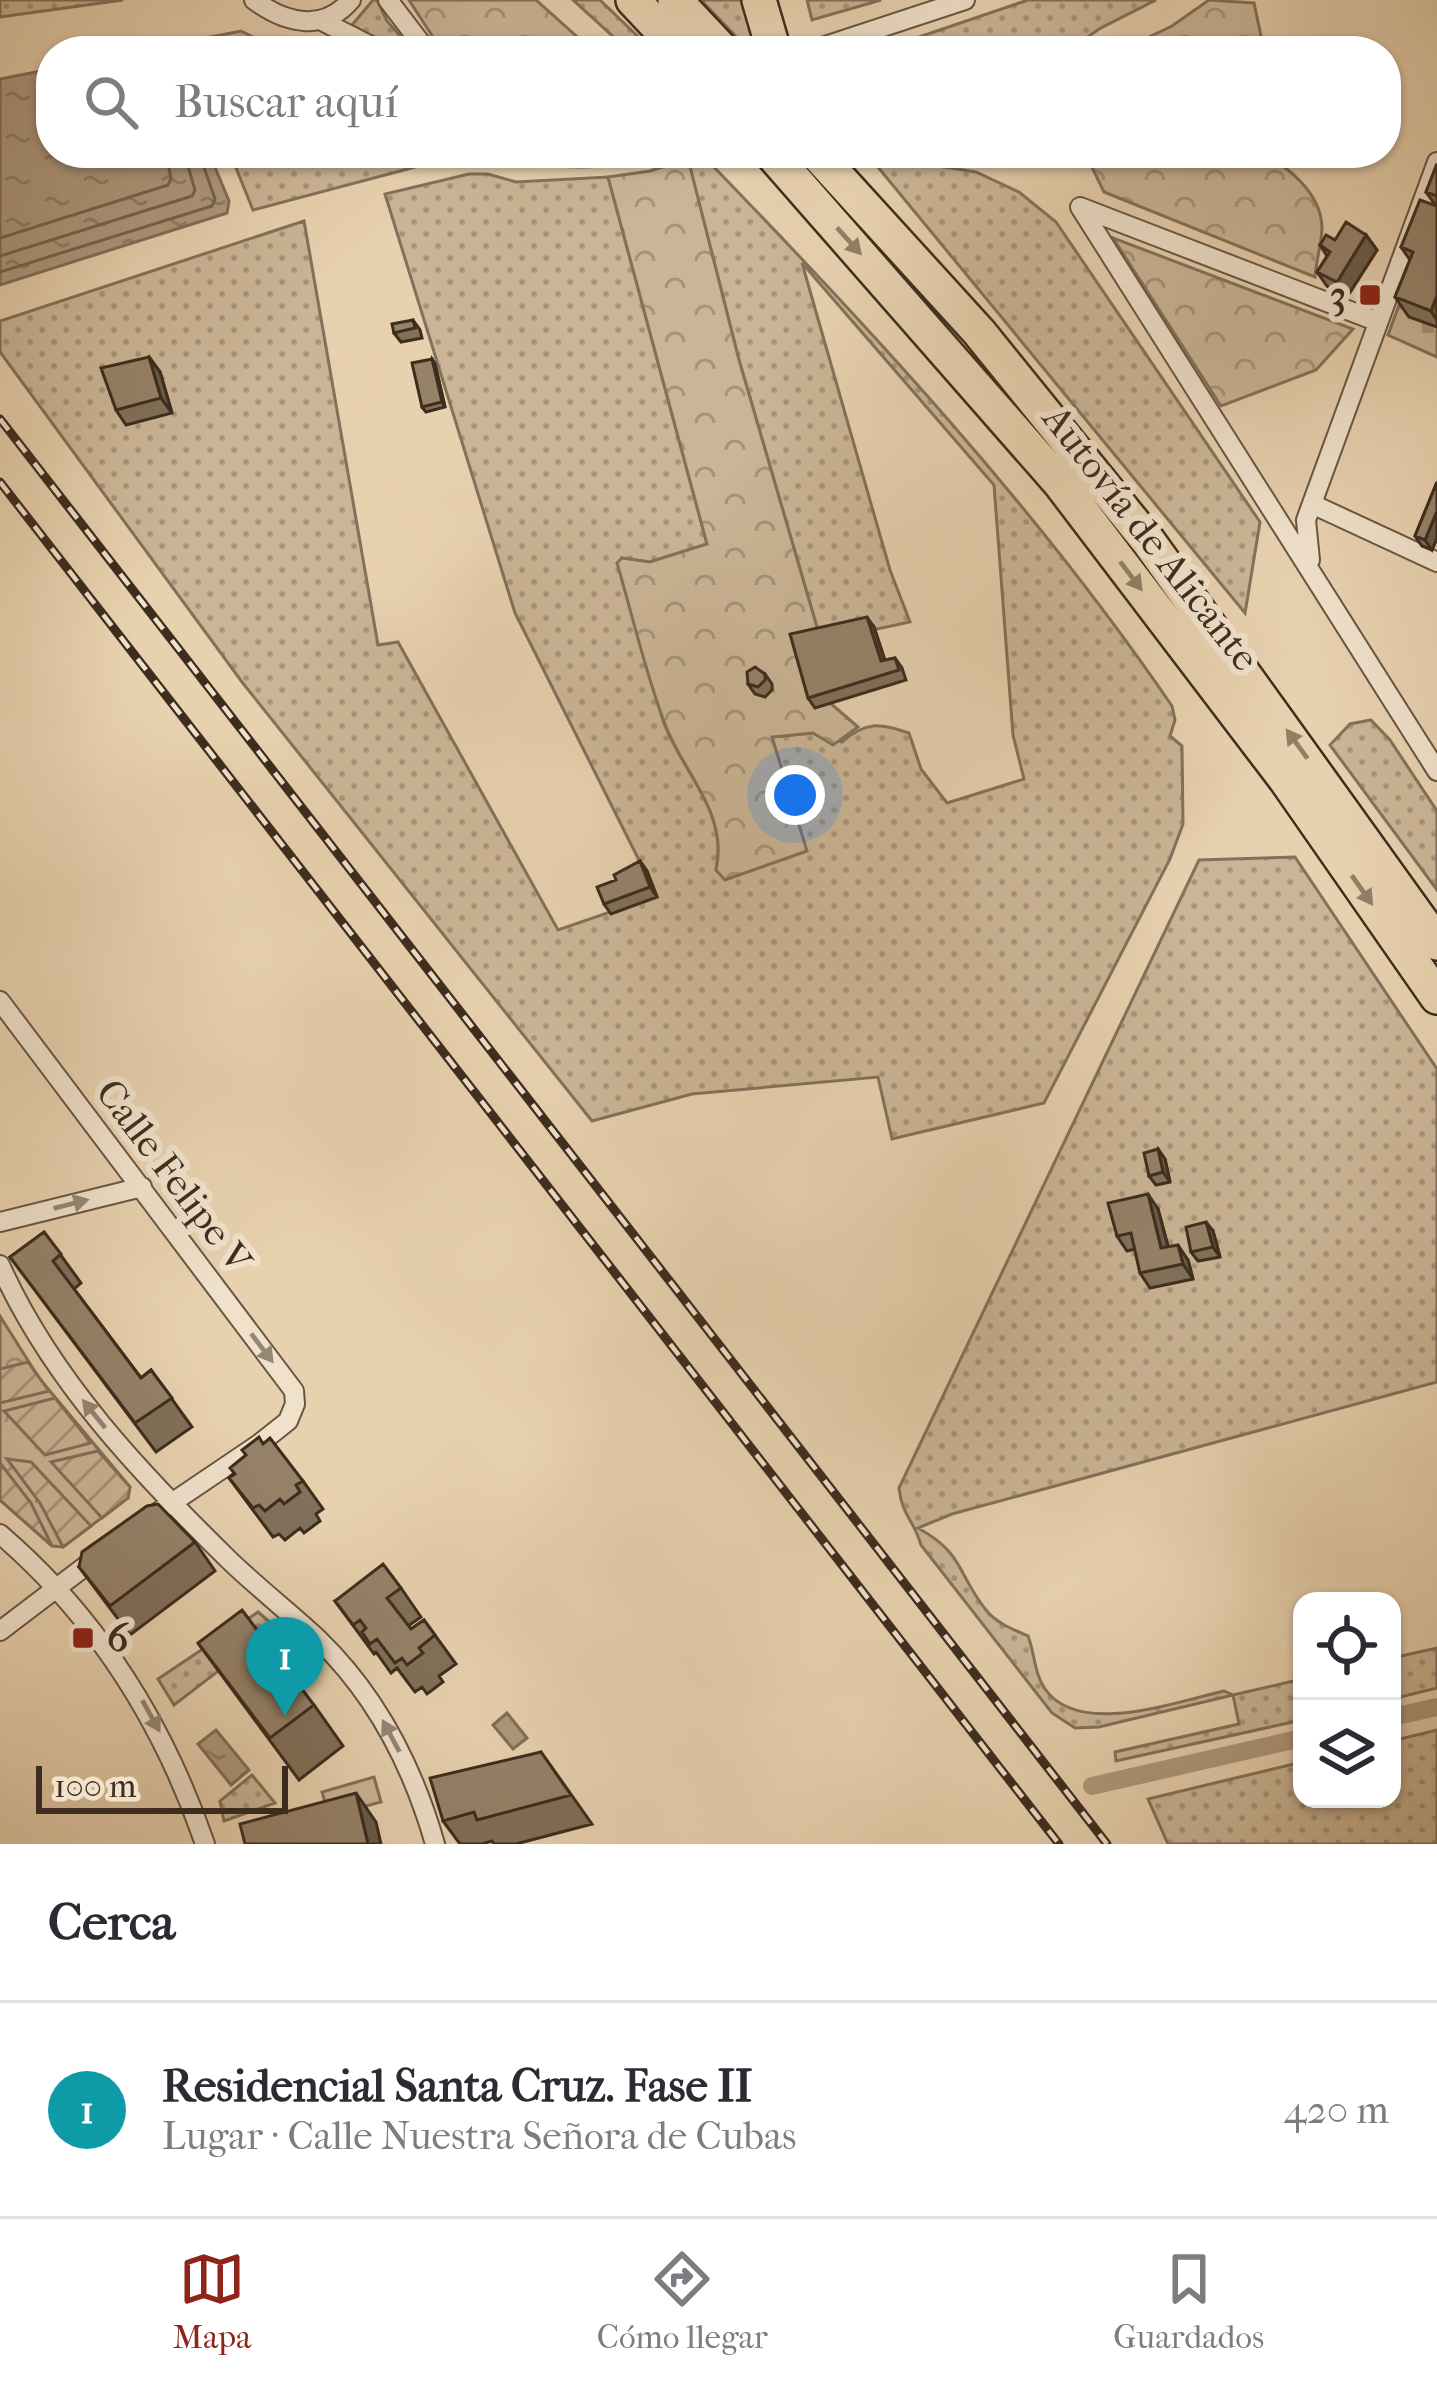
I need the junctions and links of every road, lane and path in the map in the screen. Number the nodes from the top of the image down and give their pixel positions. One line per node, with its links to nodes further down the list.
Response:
1 (254, 0): 8 (street)
2 (351, 0): 8 (street)
3 (388, 0): 10 (street)
4 (633, 0): 11 (highway)
5 (675, 0): 12 (highway)
6 (759, 0): 13 (highway)
7 (965, 0): 14 (street)
8 (322, 21): 9 (street)
9 (352, 36)
10 (416, 36)
11 (667, 36)
12 (709, 36)
13 (770, 36)
14 (856, 36)
15 (1437, 162): 19 (street)
16 (784, 168): 26 (highway, Autovía de Alicante, one-way to 26)
17 (830, 168): 20 (highway, Autovía de Alicante)
18 (857, 168): 20 (highway)
19 (1376, 321): 21 (street); 23 (street)
20 (979, 332): 25 (highway, Autovía de Alicante, one-way to 20)
21 (1312, 503): 22 (street); 23 (street)
22 (1437, 562)
23 (1311, 570): 24 (street)
24 (1437, 771)
25 (1437, 943)
26 (1437, 997)
27 (0, 1001): 28 (street, Calle Felipe V)
28 (142, 1186): 29 (street, one-way to 28); 31 (street, Calle Felipe V, one-way to 31)
29 (0, 1222)
30 (0, 1265): 31 (street, one-way to 30)
31 (172, 1501): 32 (street); 38 (street, one-way to 31)
32 (133, 1531)
33 (0, 1534): 35 (street)
34 (114, 1545): 35 (street)
35 (57, 1588): 36 (street); 37 (street, one-way to 37)
36 (0, 1631)
37 (205, 1844)
38 (434, 1844)

